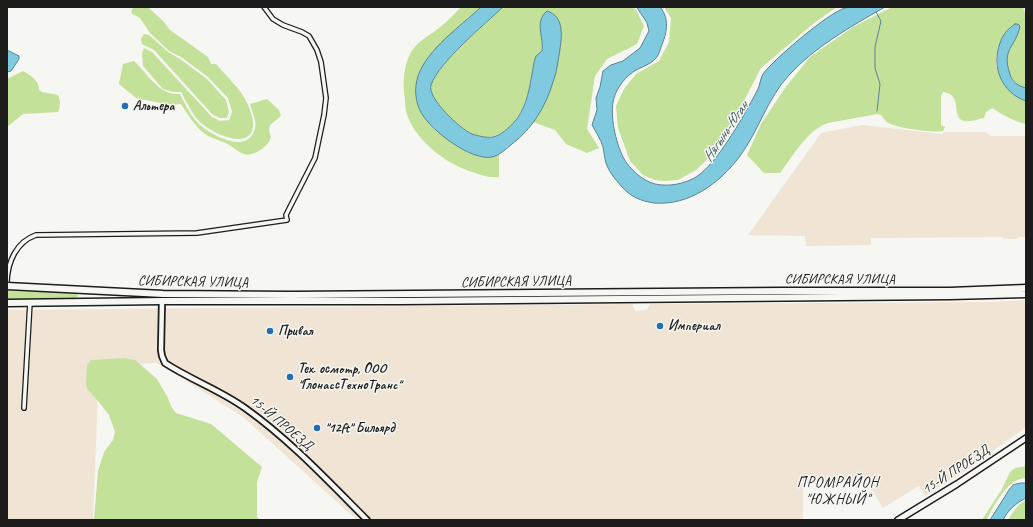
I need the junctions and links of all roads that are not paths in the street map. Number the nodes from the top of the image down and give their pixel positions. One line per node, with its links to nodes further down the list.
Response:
1 (264, 7): 2 (street)
2 (7, 281)
3 (7, 286): 5 (main road, СИБИРСКАЯ УЛИЦА)
4 (1026, 288): 6 (main road, СИБИРСКАЯ УЛИЦА)
5 (80, 290): 7 (main road, СИБИРСКАЯ УЛИЦА); 13 (main road)
6 (783, 290): 10 (main road, СИБИРСКАЯ УЛИЦА); 11 (main road)
7 (110, 292): 9 (main road, СИБИРСКАЯ УЛИЦА); 14 (main road)
8 (1026, 294): 11 (main road, СИБИРСКАЯ УЛИЦА)
9 (163, 297): 10 (main road, СИБИРСКАЯ УЛИЦА); 14 (main road, СИБИРСКАЯ УЛИЦА); 18 (street, 15-Й ПРОЕЗД)
10 (402, 298): 11 (main road, СИБИРСКАЯ УЛИЦА)
11 (783, 298)
12 (30, 302): 13 (main road, СИБИРСКАЯ УЛИЦА); 15 (main road, СИБИРСКАЯ УЛИЦА); 16 (street)
13 (79, 302): 14 (main road, СИБИРСКАЯ УЛИЦА)
14 (110, 302)
15 (7, 303)
16 (24, 408)
17 (1026, 438): 19 (main road, 15-Й ПРОЕЗД)
18 (367, 520)
19 (898, 520)

